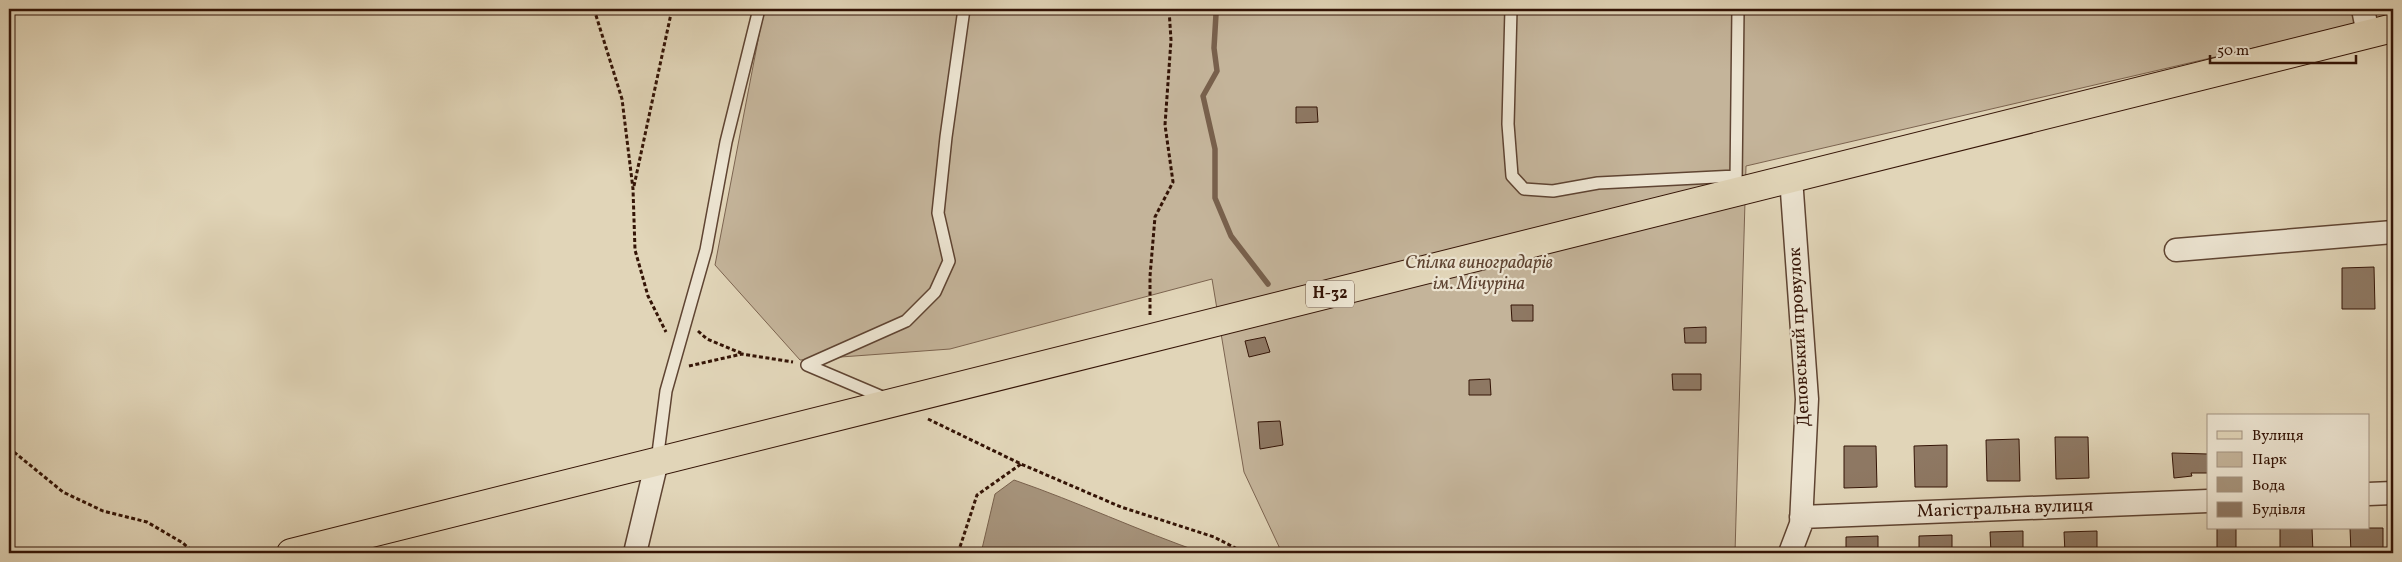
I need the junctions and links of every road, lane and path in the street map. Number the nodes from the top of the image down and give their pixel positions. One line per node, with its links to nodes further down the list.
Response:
1 (594, 9): 11 (path)
2 (672, 9): 11 (path)
3 (760, 9): 14 (lane)
4 (964, 9): 18 (lane)
5 (1169, 9): 15 (path)
6 (1511, 9): 10 (lane)
7 (1738, 9): 10 (lane)
8 (2375, 23): 9 (main road, Н-32)
9 (1791, 178): 10 (main road, Н-32); 27 (street, Деповський провулок)
10 (1736, 184): 15 (main road, Н-32)
11 (633, 189): 16 (path)
12 (2393, 232): 13 (street)
13 (2176, 250)
14 (685, 321): 16 (lane); 17 (path)
15 (1150, 338): 20 (main road, Н-32)
16 (676, 353): 19 (lane)
17 (742, 354): 18 (path); 19 (path)
18 (807, 365): 20 (lane)
19 (671, 370): 22 (lane)
20 (895, 402): 22 (main road, Н-32); 23 (path)
21 (9, 448): 28 (path)
22 (657, 461): 29 (main road, Н-32); 30 (street)
23 (1021, 464): 31 (path); 32 (path)
24 (2370, 494): 25 (street)
25 (2393, 494)
26 (2207, 501): 27 (street, Магістральна вулиця)
27 (1801, 517): 33 (street, Деповський провулок)
28 (194, 553)
29 (291, 553)
30 (635, 553)
31 (958, 553)
32 (1245, 553)
33 (1790, 553)

